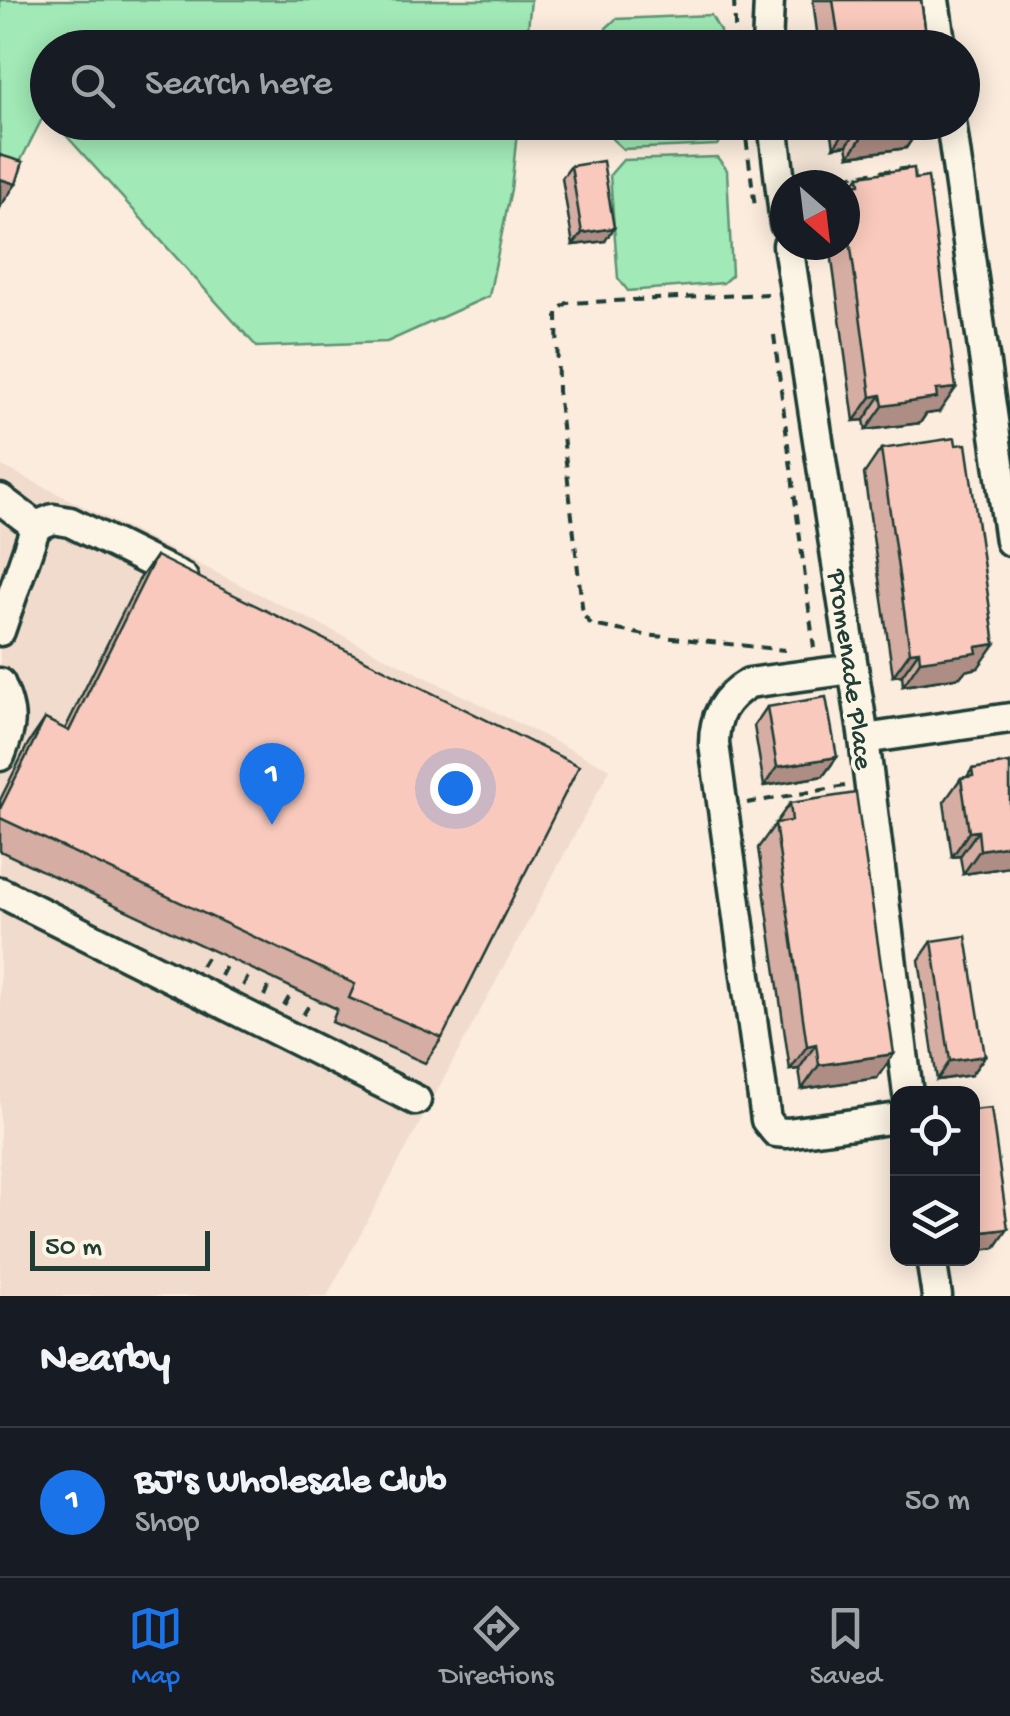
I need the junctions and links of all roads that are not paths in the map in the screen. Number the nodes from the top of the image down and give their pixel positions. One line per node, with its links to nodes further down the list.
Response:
1 (769, 0): 3 (street)
2 (934, 0): 4 (street)
3 (768, 30)
4 (938, 30)
5 (774, 140): 7 (street)
6 (954, 140): 11 (street)
7 (778, 170)
8 (790, 260): 14 (street, Promenade Place)
9 (0, 499): 10 (street)
10 (36, 526): 12 (street); 13 (street)
11 (1010, 541)
12 (210, 591)
13 (0, 631)
14 (853, 669): 17 (street, Promenade Place); 22 (street)
15 (0, 683): 18 (street)
16 (1010, 718): 17 (street)
17 (864, 739): 20 (street, Promenade Place)
18 (0, 756)
19 (0, 892): 21 (street)
20 (907, 1086)
21 (416, 1100)
22 (890, 1119)
23 (932, 1266): 24 (street)
24 (937, 1296)

